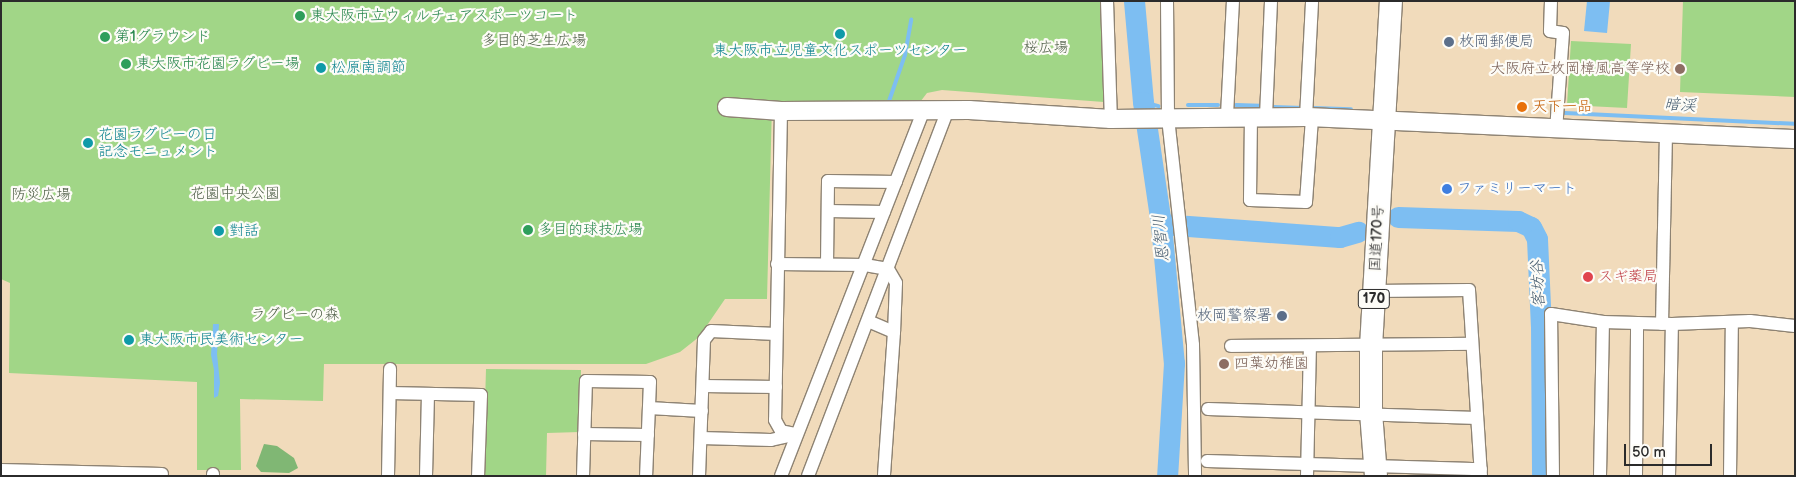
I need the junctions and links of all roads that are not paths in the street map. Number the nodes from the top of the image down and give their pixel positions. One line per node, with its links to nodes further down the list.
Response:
1 (1106, 1): 16 (street)
2 (1167, 1): 14 (street)
3 (1233, 1): 12 (street)
4 (1270, 1): 13 (street)
5 (1312, 1): 15 (street)
6 (1391, 1): 17 (highway, 国道170号 / 170)
7 (1551, 1): 18 (street)
8 (727, 106): 9 (street)
9 (781, 111): 10 (street); 24 (street)
10 (923, 111): 11 (street); 21 (street)
11 (947, 112): 16 (street); 27 (street)
12 (1227, 116): 13 (street); 14 (street)
13 (1259, 116): 15 (street); 15 (street)
14 (1165, 118): 16 (street); 72 (street)
15 (1309, 118): 17 (street)
16 (1115, 119)
17 (1386, 122): 18 (street); 28 (highway, 国道170号 / 170)
18 (1556, 130): 19 (street)
19 (1666, 134): 20 (street); 33 (street)
20 (1795, 139)
21 (896, 182): 22 (street); 23 (street)
22 (828, 211): 23 (street); 25 (street)
23 (884, 212): 26 (street)
24 (777, 264): 25 (street); 36 (street)
25 (827, 264): 26 (street)
26 (864, 265): 27 (street); 53 (street)
27 (888, 268): 29 (street); 35 (street)
28 (1374, 291): 37 (street); 40 (highway, 国道170号 / 170)
29 (868, 321): 35 (street); 70 (street)
30 (1602, 322): 31 (street); 73 (street); 74 (street)
31 (1637, 323): 33 (street); 75 (street)
32 (1732, 323): 33 (street); 34 (street); 77 (street)
33 (1667, 324): 76 (street)
34 (1795, 326)
35 (894, 332): 71 (street)
36 (776, 334): 42 (street); 43 (street)
37 (1471, 344): 40 (street); 51 (street)
38 (1231, 346): 39 (street)
39 (1310, 346): 40 (street); 49 (street)
40 (1371, 347): 50 (highway, 国道170号 / 170)
41 (390, 369): 44 (street)
42 (703, 386): 43 (street); 48 (street)
43 (776, 387): 53 (street)
44 (390, 393): 45 (street); 63 (street)
45 (428, 394): 64 (street); 65 (street)
46 (649, 408): 48 (street); 52 (street); 54 (street)
47 (1208, 409): 49 (street)
48 (702, 410): 55 (street)
49 (1309, 411): 50 (street); 58 (street)
50 (1371, 413): 51 (street); 59 (highway, 国道170号 / 170)
51 (1477, 418): 60 (street)
52 (584, 434): 54 (street); 66 (street)
53 (795, 434): 55 (street); 69 (street)
54 (648, 435): 67 (street)
55 (701, 438): 68 (street)
56 (1207, 461): 58 (street)
57 (1, 470): 62 (street)
58 (1307, 470): 59 (street)
59 (1376, 471): 60 (street)
60 (1481, 472)
61 (162, 474): 62 (street)
62 (126, 475)
63 (388, 476)
64 (426, 476)
65 (478, 476)
66 (583, 476)
67 (646, 476)
68 (699, 476)
69 (781, 476)
70 (808, 476)
71 (884, 476)
72 (1195, 476)
73 (1553, 476)
74 (1600, 476)
75 (1636, 476)
76 (1668, 476)
77 (1730, 476)

